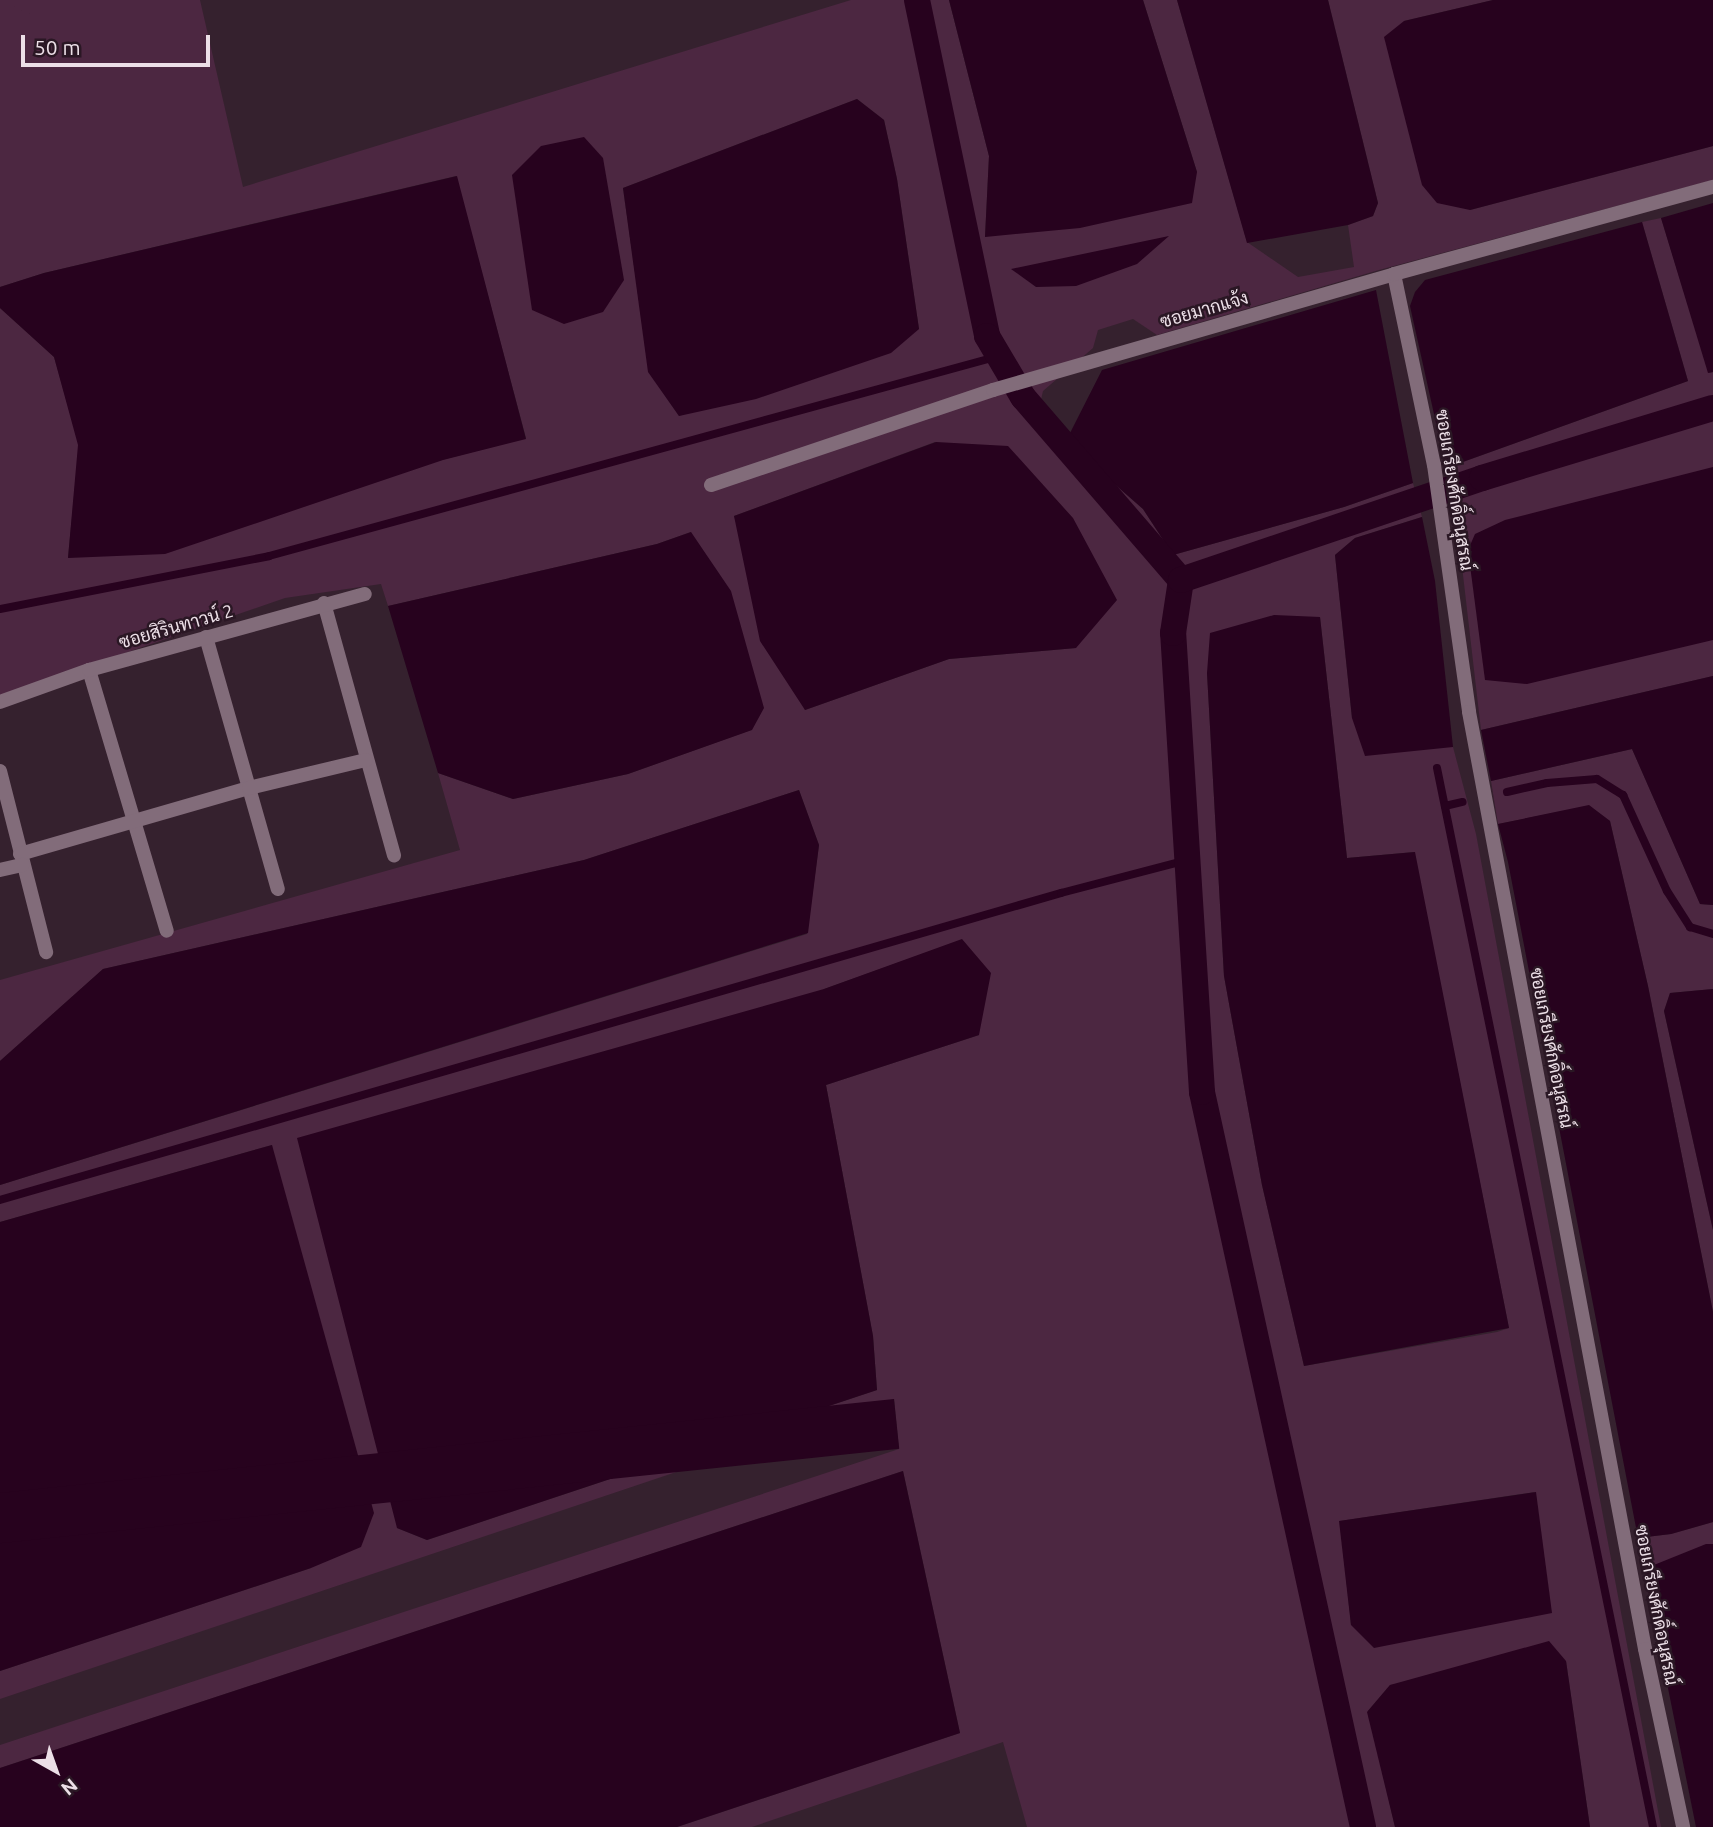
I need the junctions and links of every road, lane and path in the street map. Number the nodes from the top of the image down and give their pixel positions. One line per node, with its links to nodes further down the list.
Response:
1 (1713, 187): 2 (street, ซอยมากแจ้ง)
2 (1394, 274): 3 (street, ซอยมากแจ้ง); 19 (street, ซอยเกรียงศักดิ์อนุสรณ์)
3 (712, 485)
4 (365, 594): 5 (street, ซอยสิรินทาวน์ 2)
5 (324, 603): 6 (street, ซอยสิรินทาวน์ 2); 9 (street)
6 (206, 637): 7 (street, ซอยสิรินทาวน์ 2); 11 (street)
7 (89, 670): 8 (street, ซอยสิรินทาวน์ 2); 12 (street)
8 (0, 702)
9 (366, 760): 11 (street); 13 (street)
10 (0, 771): 14 (street)
11 (249, 788): 12 (street); 16 (street)
12 (135, 823): 14 (street); 17 (street)
13 (394, 855)
14 (21, 860): 15 (street); 18 (street)
15 (0, 870)
16 (278, 889)
17 (166, 931)
18 (46, 953)
19 (1683, 1827)

